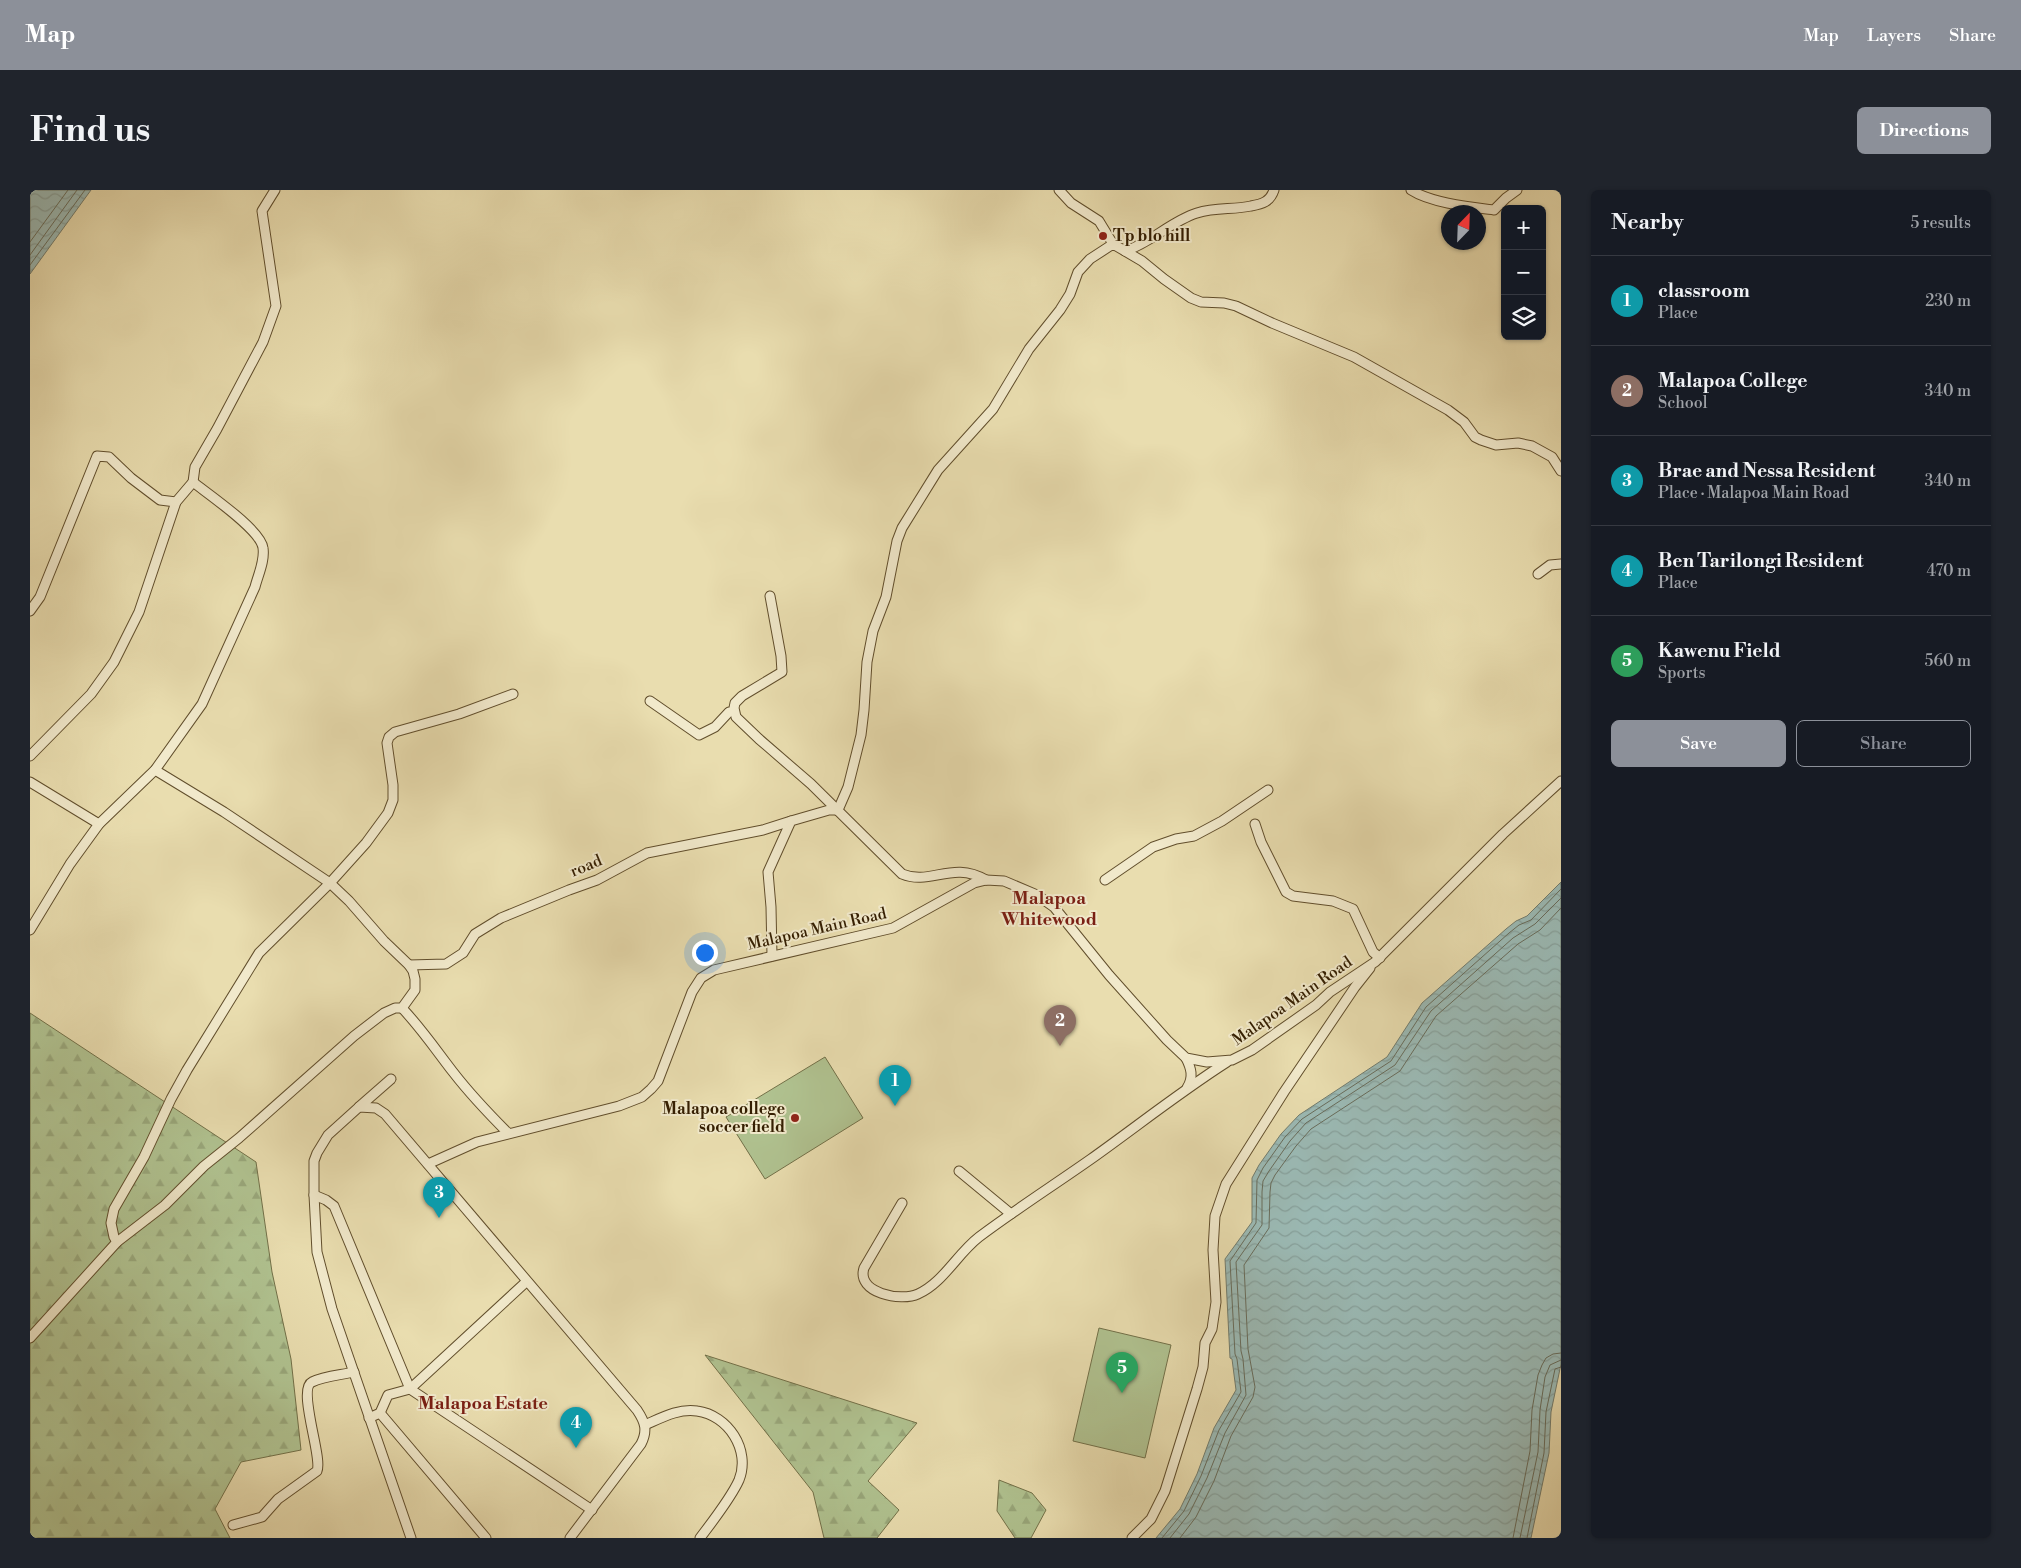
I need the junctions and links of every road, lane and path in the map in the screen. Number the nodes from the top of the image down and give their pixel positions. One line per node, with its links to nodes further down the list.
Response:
1 (275, 190): 9 (street)
2 (1059, 190): 6 (street)
3 (1274, 190): 7 (street)
4 (1411, 190): 5 (street)
5 (1517, 190)
6 (1113, 244): 7 (street); 23 (street)
7 (1124, 251): 8 (street)
8 (1561, 471)
9 (193, 482): 10 (street); 19 (street)
10 (176, 502): 14 (street); 18 (street)
11 (1561, 564): 12 (street)
12 (1538, 574)
13 (770, 596): 23 (street)
14 (30, 611)
15 (513, 694): 29 (street)
16 (650, 701): 17 (street)
17 (729, 712)
18 (30, 756)
19 (155, 770): 25 (street); 29 (street)
20 (1561, 781): 32 (street, Malapoa Main Road)
21 (30, 782): 25 (street)
22 (1268, 790): 28 (street)
23 (838, 810): 24 (street, road); 27 (street)
24 (791, 821): 31 (street); 33 (street, road)
25 (98, 824): 30 (street)
26 (1255, 824): 32 (street)
27 (986, 880): 31 (street, Malapoa Main Road); 35 (street, Malapoa Main Road)
28 (1105, 880)
29 (330, 883): 33 (street); 46 (street)
30 (30, 930)
31 (772, 956): 40 (street, Malapoa Main Road)
32 (1377, 960): 36 (street, Malapoa Main Road); 60 (street)
33 (409, 964): 34 (street)
34 (402, 1008): 40 (street); 46 (street)
35 (1186, 1058): 36 (street, Malapoa Main Road); 38 (street)
36 (1232, 1060): 38 (street)
37 (391, 1079): 39 (street)
38 (1184, 1092): 45 (street)
39 (359, 1107): 41 (street); 43 (street)
40 (508, 1133): 41 (street, Malapoa Main Road)
41 (428, 1164): 47 (street)
42 (959, 1171): 45 (street)
43 (314, 1195): 49 (street); 50 (street)
44 (902, 1203): 45 (street)
45 (1011, 1214)
46 (117, 1242): 48 (street)
47 (526, 1282): 50 (street); 53 (street)
48 (30, 1338)
49 (354, 1372): 52 (street); 55 (street)
50 (410, 1389): 51 (street); 54 (street)
51 (380, 1413): 52 (street); 57 (street)
52 (370, 1418): 56 (street)
53 (645, 1425): 54 (street); 59 (street)
54 (592, 1510): 58 (street)
55 (233, 1525)
56 (411, 1538)
57 (486, 1538)
58 (570, 1538)
59 (700, 1538)
60 (1132, 1538)

